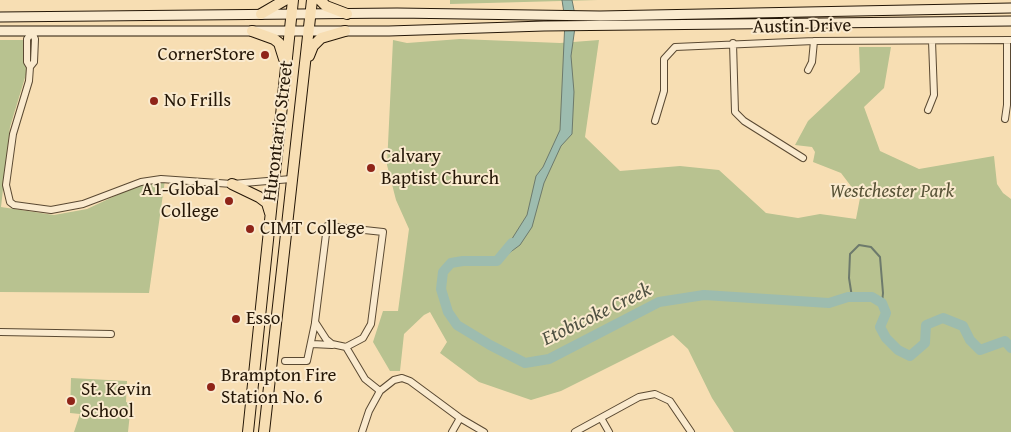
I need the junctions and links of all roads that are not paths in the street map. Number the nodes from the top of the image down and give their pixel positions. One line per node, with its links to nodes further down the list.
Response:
1 (285, 0): 6 (main road)
2 (293, 0): 7 (main road, Hurontario Street)
3 (312, 0): 8 (main road, Hurontario Street)
4 (320, 0): 9 (main road)
5 (1011, 8): 9 (main road)
6 (261, 14): 7 (main road); 12 (main road)
7 (292, 14): 8 (main road); 16 (main road, Hurontario Street)
8 (310, 14): 9 (main road); 17 (main road, Hurontario Street)
9 (347, 14)
10 (0, 17): 11 (main road)
11 (32, 17): 12 (main road); 19 (main road)
12 (153, 17): 20 (main road)
13 (1011, 21): 18 (main road)
14 (0, 31): 19 (main road)
15 (252, 31): 16 (main road); 20 (main road); 26 (main road)
16 (290, 31): 17 (main road); 26 (main road, Hurontario Street)
17 (308, 31): 18 (main road); 25 (main road, Hurontario Street)
18 (345, 31): 25 (main road)
19 (32, 32): 20 (main road); 34 (street)
20 (133, 32)
21 (1009, 40): 23 (street, Austin Drive); 29 (street)
22 (814, 41): 23 (street, Austin Drive); 24 (street, Austin Drive); 27 (street)
23 (932, 41): 28 (street)
24 (733, 43): 30 (street, Austin Drive); 31 (street)
25 (304, 68): 32 (main road, Hurontario Street)
26 (286, 70): 33 (main road, Hurontario Street)
27 (808, 70)
28 (928, 110)
29 (1005, 119)
30 (655, 122)
31 (804, 158)
32 (291, 179): 33 (street); 47 (main road, Hurontario Street)
33 (274, 182): 34 (street); 35 (main road, Hurontario Street)
34 (232, 184): 35 (main road)
35 (270, 214): 46 (main road, Hurontario Street)
36 (315, 322): 39 (street); 40 (street); 41 (street)
37 (0, 332): 38 (street)
38 (111, 334)
39 (312, 344): 40 (street); 42 (street)
40 (339, 346): 41 (street)
41 (346, 347): 43 (street)
42 (285, 361)
43 (380, 391): 44 (street); 48 (street)
44 (460, 418): 49 (street); 50 (street)
45 (601, 418): 51 (street); 52 (street); 53 (street)
46 (248, 432)
47 (264, 432)
48 (362, 432)
49 (452, 432)
50 (484, 432)
51 (575, 432)
52 (609, 432)
53 (691, 432)

